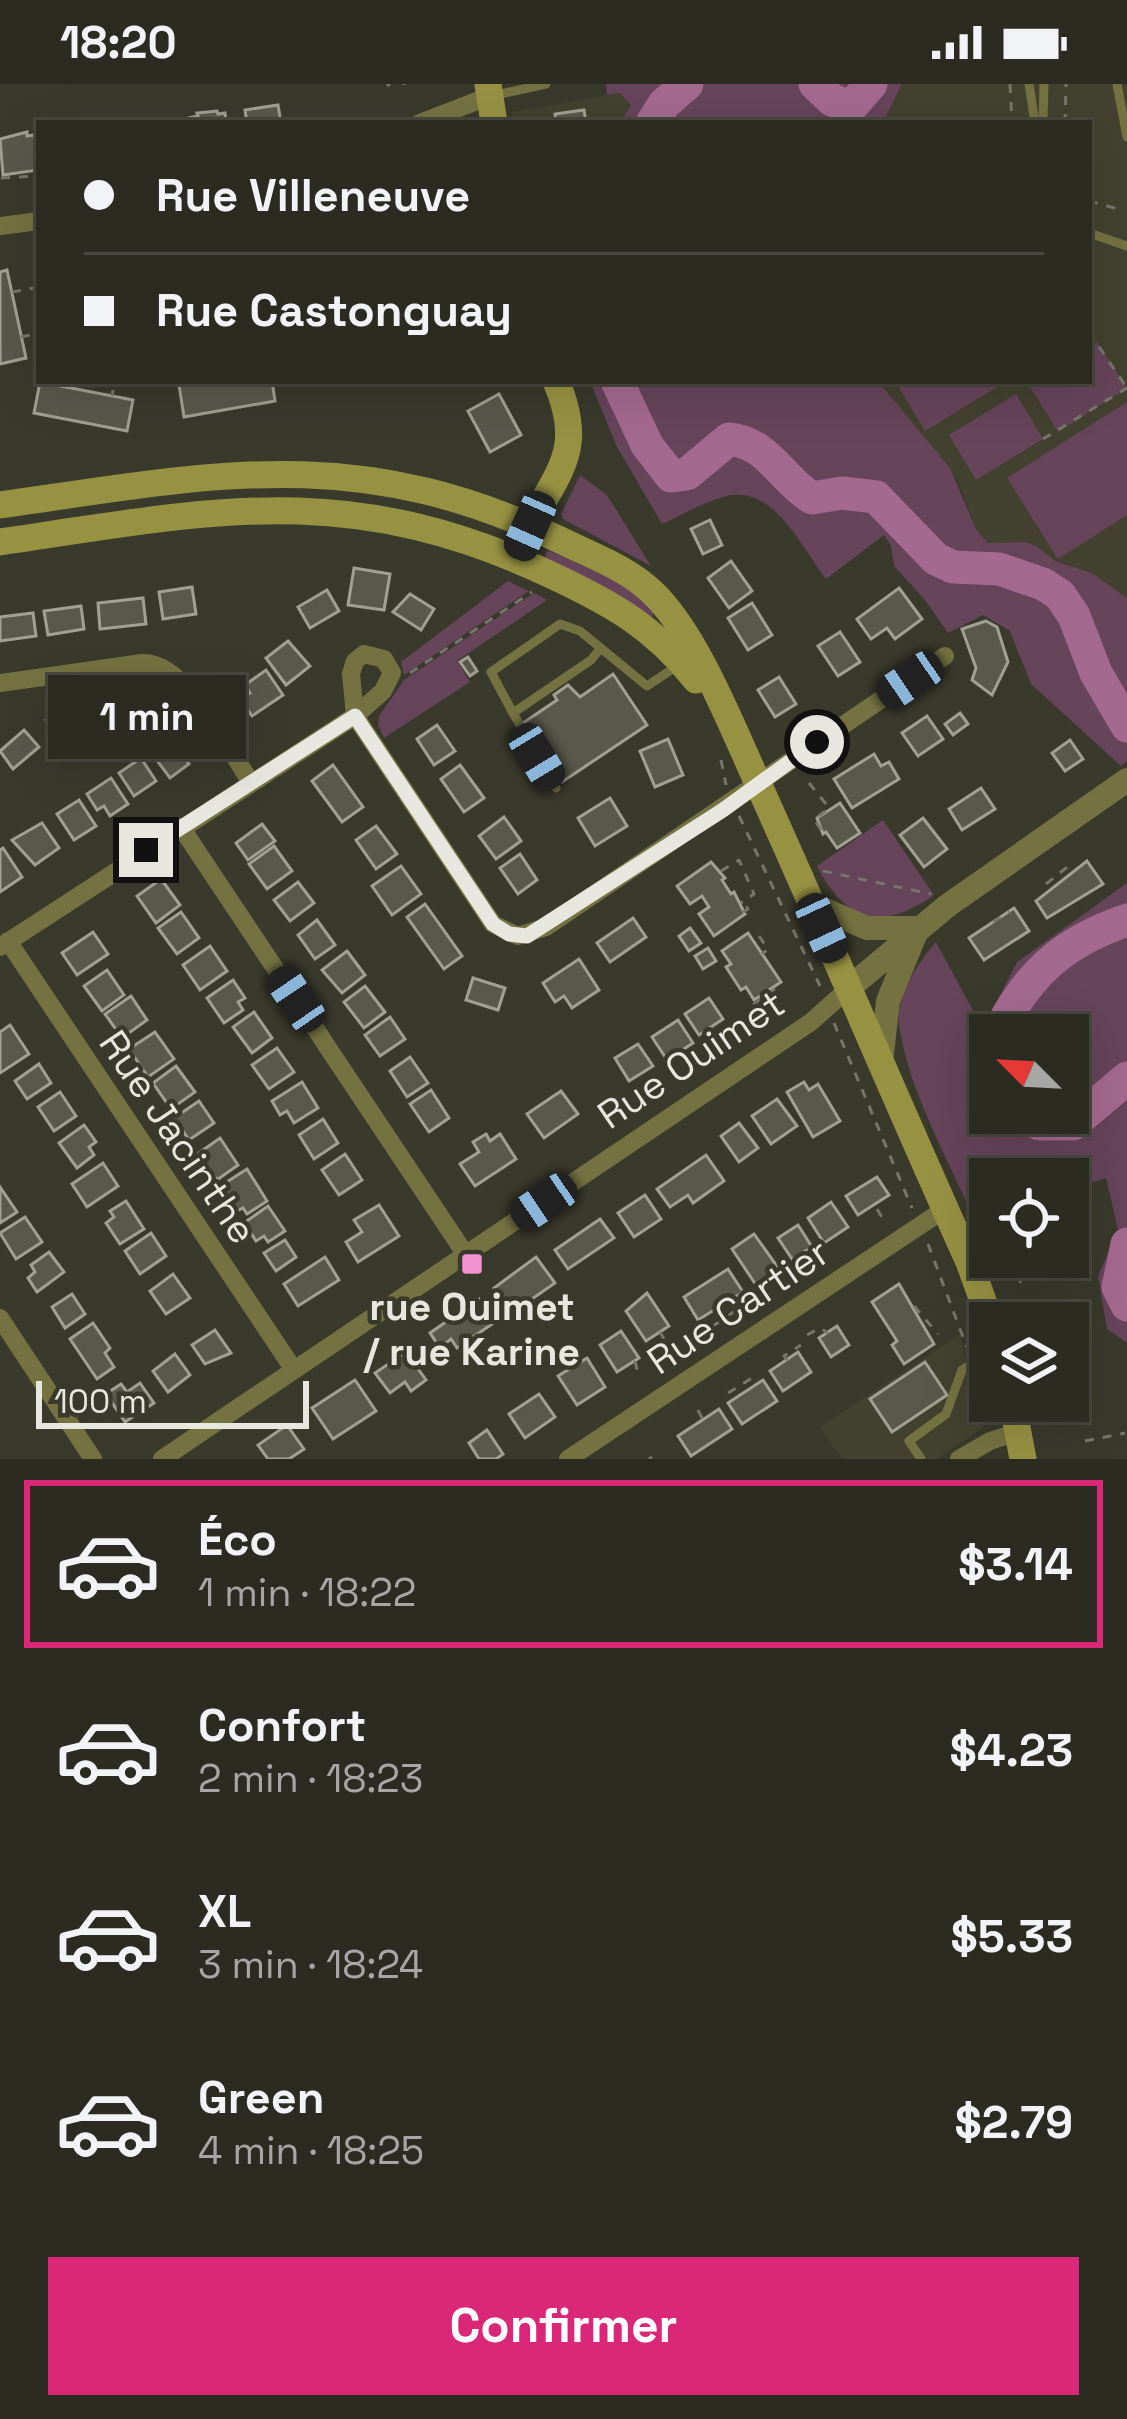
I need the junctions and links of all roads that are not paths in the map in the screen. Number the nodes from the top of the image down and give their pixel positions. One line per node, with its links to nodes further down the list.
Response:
1 (564, 84): 5 (lane)
2 (1029, 84): 8 (lane)
3 (1044, 84): 9 (lane)
4 (1117, 84): 10 (lane)
5 (546, 85): 6 (lane)
6 (491, 101): 7 (street)
7 (430, 120)
8 (1038, 120)
9 (1039, 120)
10 (1127, 136)
11 (36, 221): 12 (street)
12 (0, 226)
13 (1092, 234): 14 (lane)
14 (1127, 246)
15 (557, 384): 17 (main road)
16 (0, 505): 17 (main road)
17 (530, 526): 19 (main road); 25 (main road)
18 (0, 542): 19 (main road)
19 (515, 559): 22 (main road)
20 (600, 649): 22 (lane); 24 (lane); 24 (lane)
21 (945, 656): 28 (street)
22 (682, 662): 25 (main road)
23 (0, 683): 27 (street)
24 (513, 713): 29 (lane)
25 (725, 716): 28 (main road)
26 (1127, 780): 32 (street, Rue Ouimet)
27 (250, 781): 28 (street); 30 (street)
28 (758, 785): 31 (main road)
29 (556, 788)
30 (181, 827): 33 (street); 37 (street)
31 (811, 904): 32 (street); 34 (main road)
32 (919, 928): 34 (street, Rue Ouimet); 35 (street)
33 (4, 944): 41 (street, Rue Jacinthe)
34 (835, 987): 35 (main road); 37 (street, Rue Ouimet)
35 (881, 1063): 36 (main road)
36 (944, 1209): 38 (main road); 45 (street, Rue Cartier)
37 (466, 1255): 41 (street, Rue Ouimet)
38 (982, 1302)
39 (0, 1318): 43 (street)
40 (969, 1366): 46 (lane)
41 (294, 1370): 44 (street, Rue Ouimet)
42 (1021, 1446): 47 (street)
43 (93, 1459)
44 (162, 1459)
45 (568, 1459)
46 (921, 1459)
47 (958, 1459)

